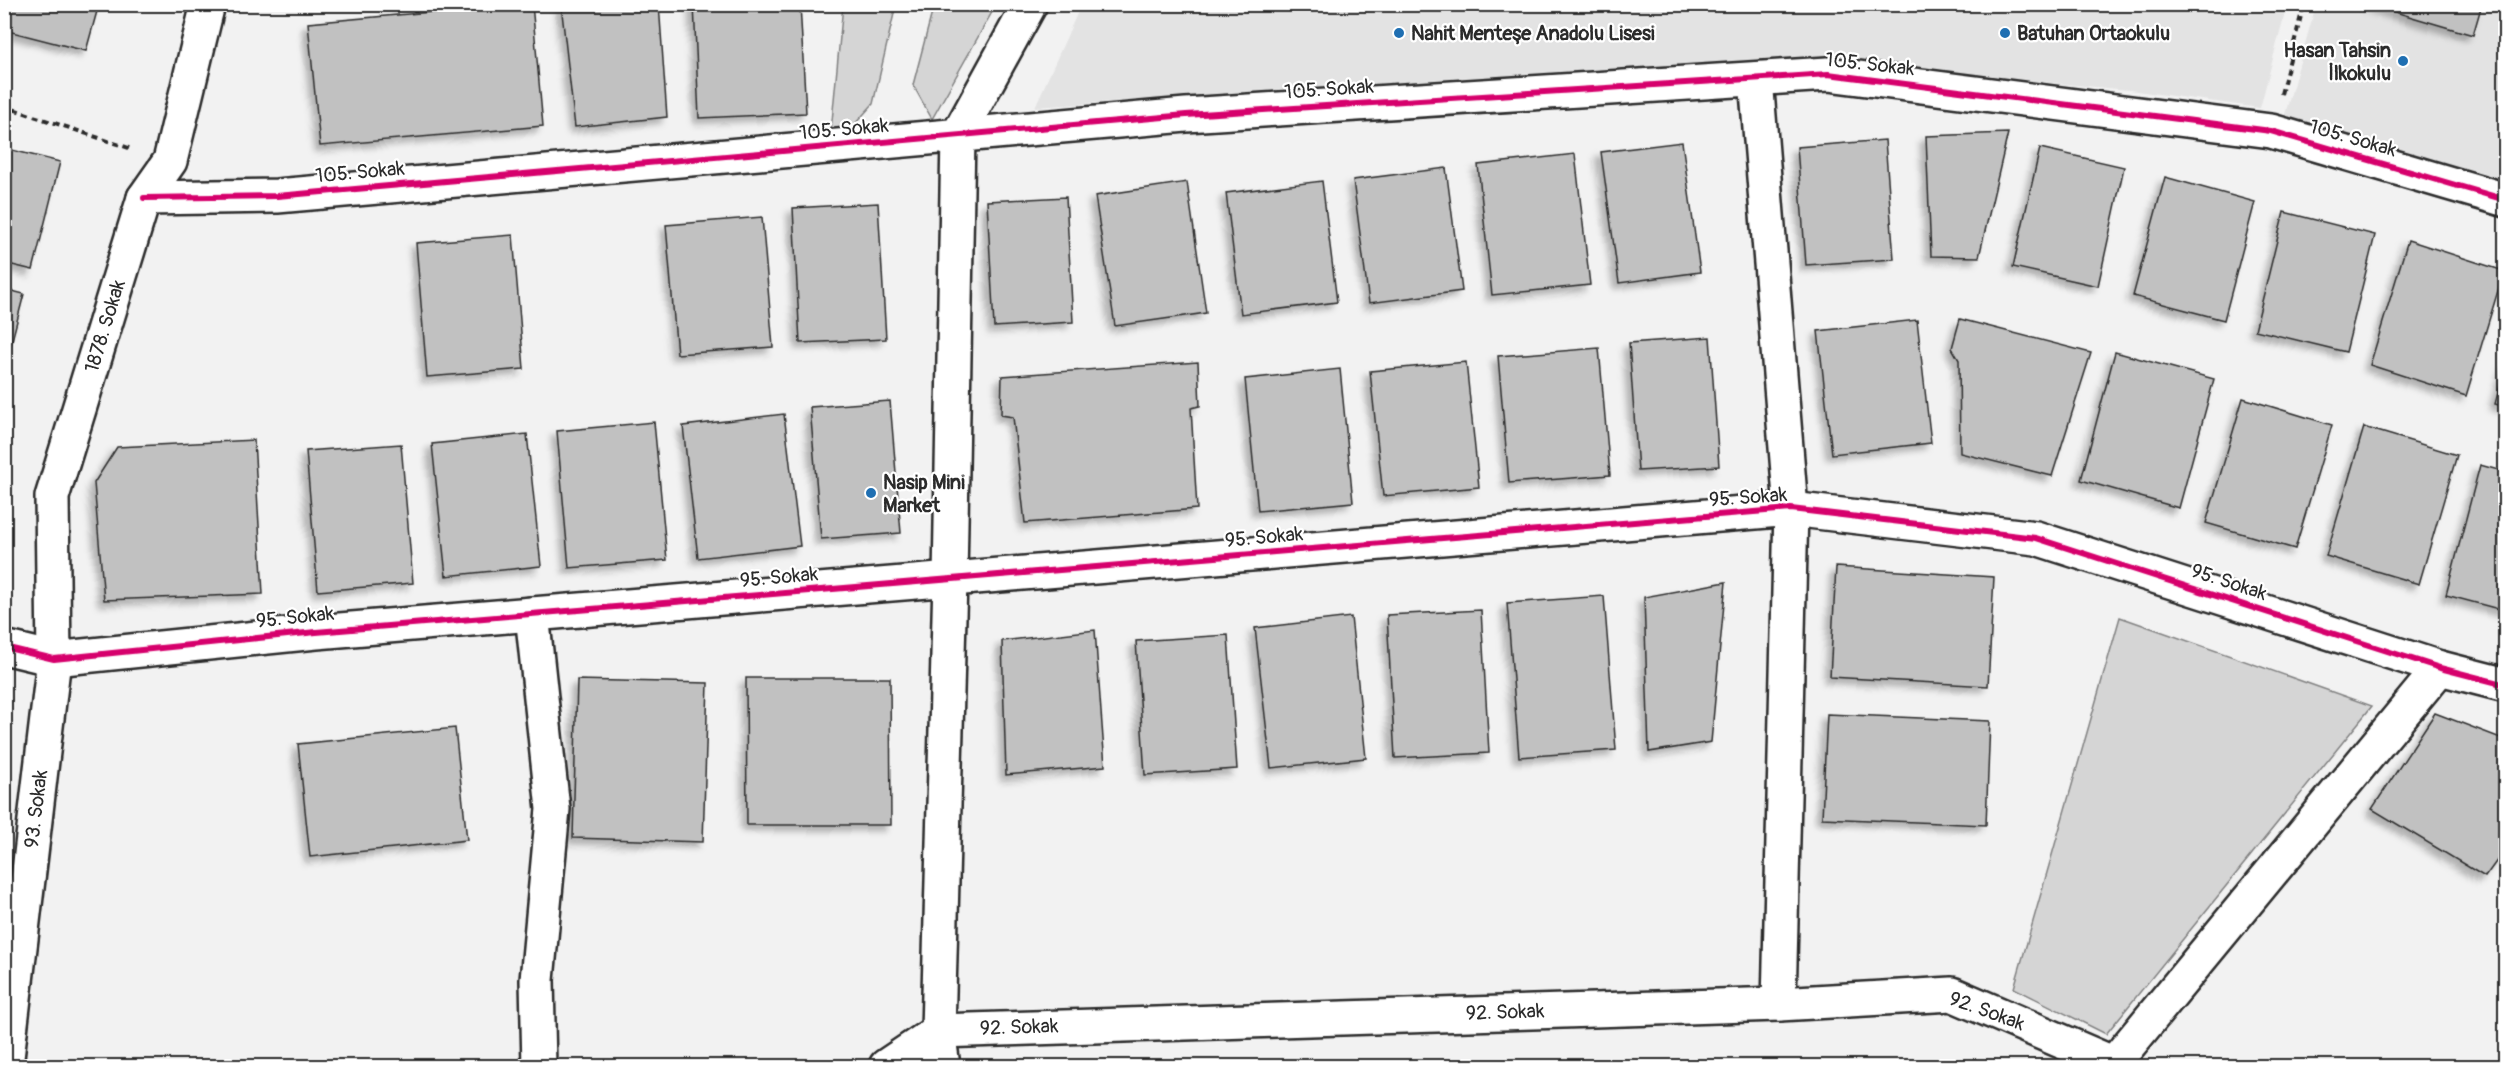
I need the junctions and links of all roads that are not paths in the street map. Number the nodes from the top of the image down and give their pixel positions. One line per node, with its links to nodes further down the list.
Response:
1 (208, 4): 5 (street, 1878. Sokak)
2 (1030, 4): 4 (street)
3 (1756, 79): 4 (street, 105. Sokak); 6 (street, 105. Sokak); 7 (street)
4 (958, 135): 5 (street, 105. Sokak); 8 (street)
5 (144, 198): 11 (street, 1878. Sokak)
6 (2505, 200)
7 (1791, 509): 8 (street, 95. Sokak); 12 (street, 95. Sokak); 14 (street)
8 (950, 579): 9 (street, 95. Sokak); 15 (street)
9 (532, 614): 11 (street, 95. Sokak); 18 (street)
10 (4, 647): 11 (street, 95. Sokak)
11 (54, 659): 17 (street, 93. Sokak)
12 (2440, 668): 13 (street, 95. Sokak); 16 (street)
13 (2505, 685)
14 (1779, 1004): 15 (street, 92. Sokak); 16 (street, 92. Sokak)
15 (938, 1031): 19 (street); 20 (street)
16 (2116, 1065)
17 (6, 1066)
18 (539, 1066)
19 (886, 1066)
20 (944, 1066)

